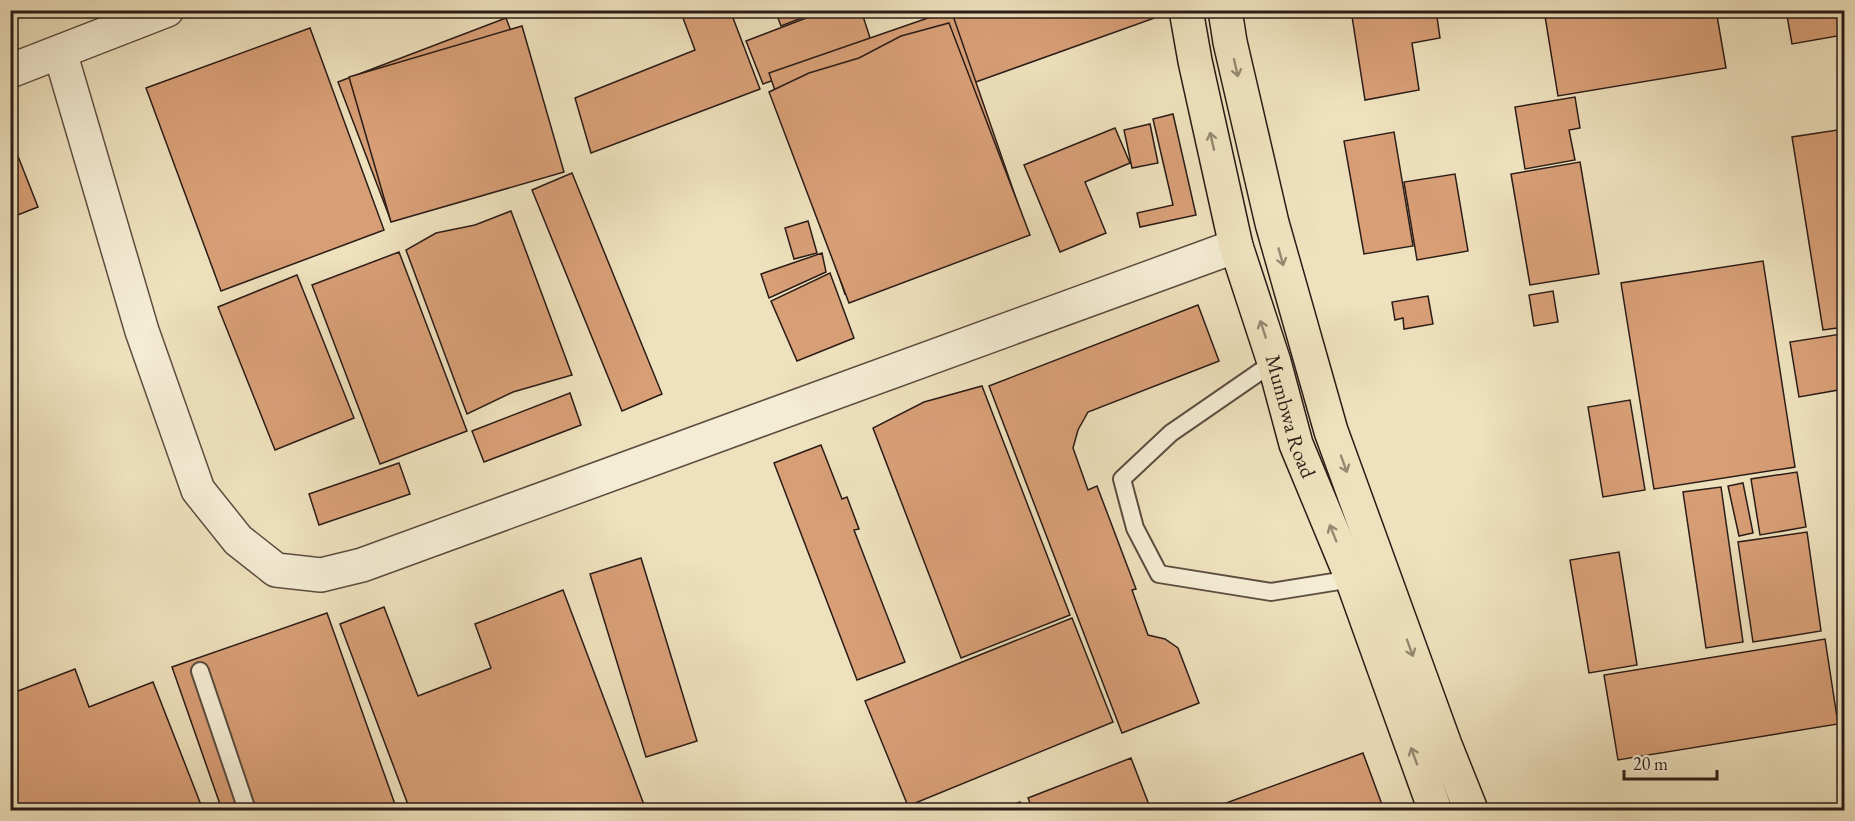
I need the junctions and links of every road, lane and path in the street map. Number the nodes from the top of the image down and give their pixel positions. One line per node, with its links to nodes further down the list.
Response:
1 (167, 10): 4 (street)
2 (1186, 10): 6 (main road, Mumbwa Road, one-way to 2)
3 (1225, 10): 8 (main road, Mumbwa Road, one-way to 8)
4 (60, 52): 5 (street); 6 (street)
5 (10, 71)
6 (1236, 246): 7 (main road, Mumbwa Road, one-way to 6)
7 (1274, 362): 9 (main road, Mumbwa Road); 10 (lane)
8 (1331, 431): 9 (main road); 14 (main road, Mumbwa Road, one-way to 14)
9 (1296, 444): 10 (main road, Mumbwa Road, one-way to 9)
10 (1352, 579): 13 (main road, Mumbwa Road, one-way to 10)
11 (200, 671): 12 (lane)
12 (247, 810)
13 (1435, 810)
14 (1471, 810)

